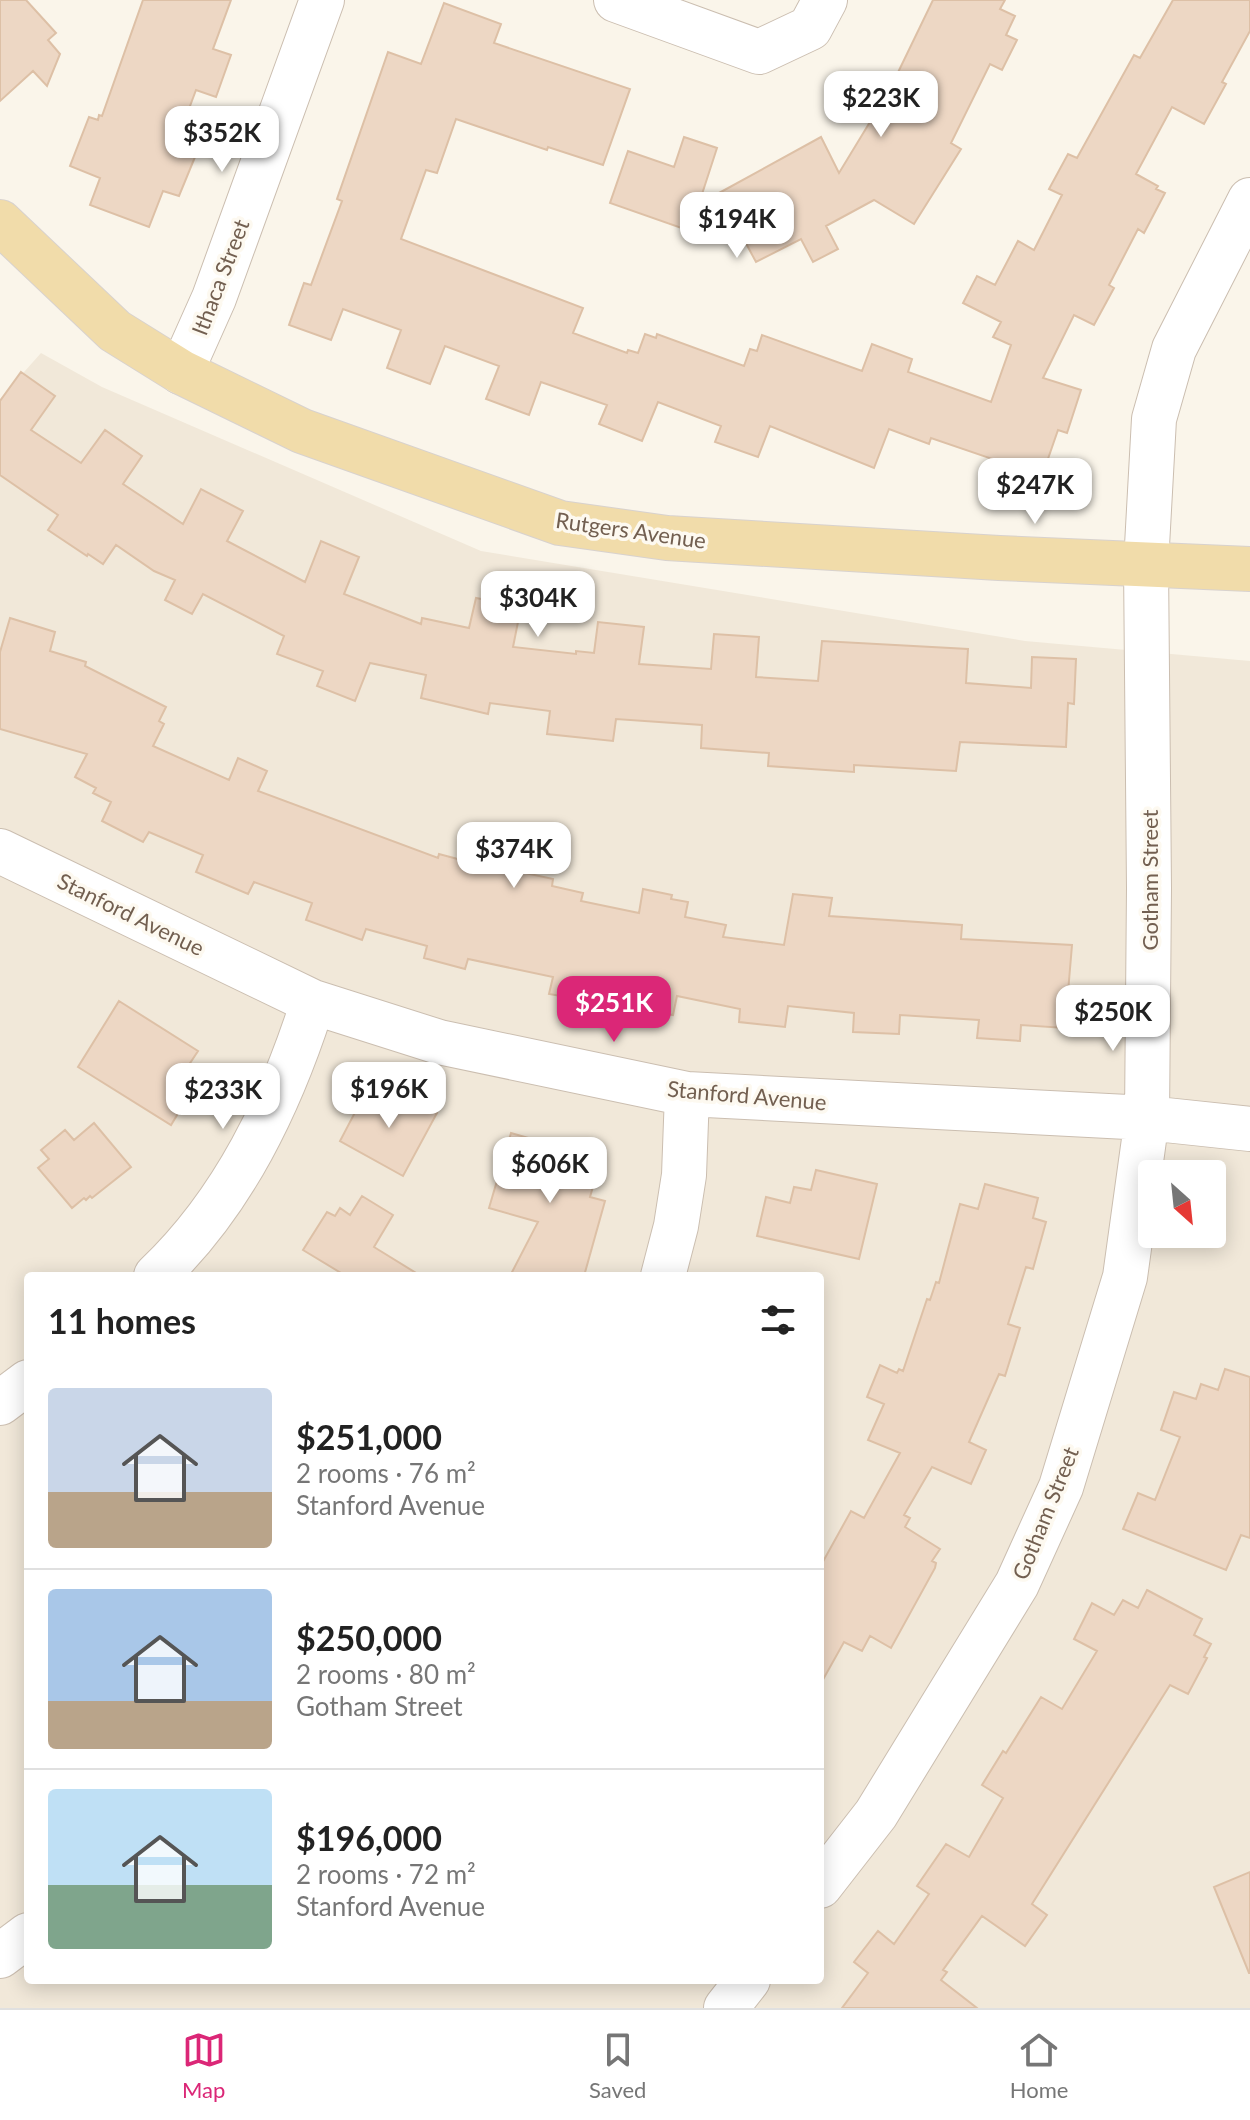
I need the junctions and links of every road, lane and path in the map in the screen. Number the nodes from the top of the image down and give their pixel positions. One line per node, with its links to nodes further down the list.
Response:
1 (322, 0): 6 (street, Ithaca Street)
2 (616, 0): 3 (street)
3 (825, 0)
4 (1250, 200): 7 (street, Gotham Street)
5 (0, 222): 6 (main road, Rutgers Avenue)
6 (181, 372): 7 (main road, Rutgers Avenue)
7 (1146, 564): 8 (main road, Rutgers Avenue); 12 (street, Gotham Street)
8 (1250, 569)
9 (0, 852): 10 (street, Stanford Avenue)
10 (313, 1002): 11 (street, Stanford Avenue); 14 (street)
11 (687, 1094): 12 (street, Stanford Avenue); 15 (street)
12 (1147, 1118): 13 (street, Stanford Avenue); 18 (street, Gotham Street)
13 (1250, 1129)
14 (160, 1272)
15 (664, 1272)
16 (24, 1385): 17 (street)
17 (0, 1403)
18 (824, 1881)
19 (24, 1938): 20 (street)
20 (0, 1956)
21 (745, 1984): 22 (street)
22 (726, 2008)

